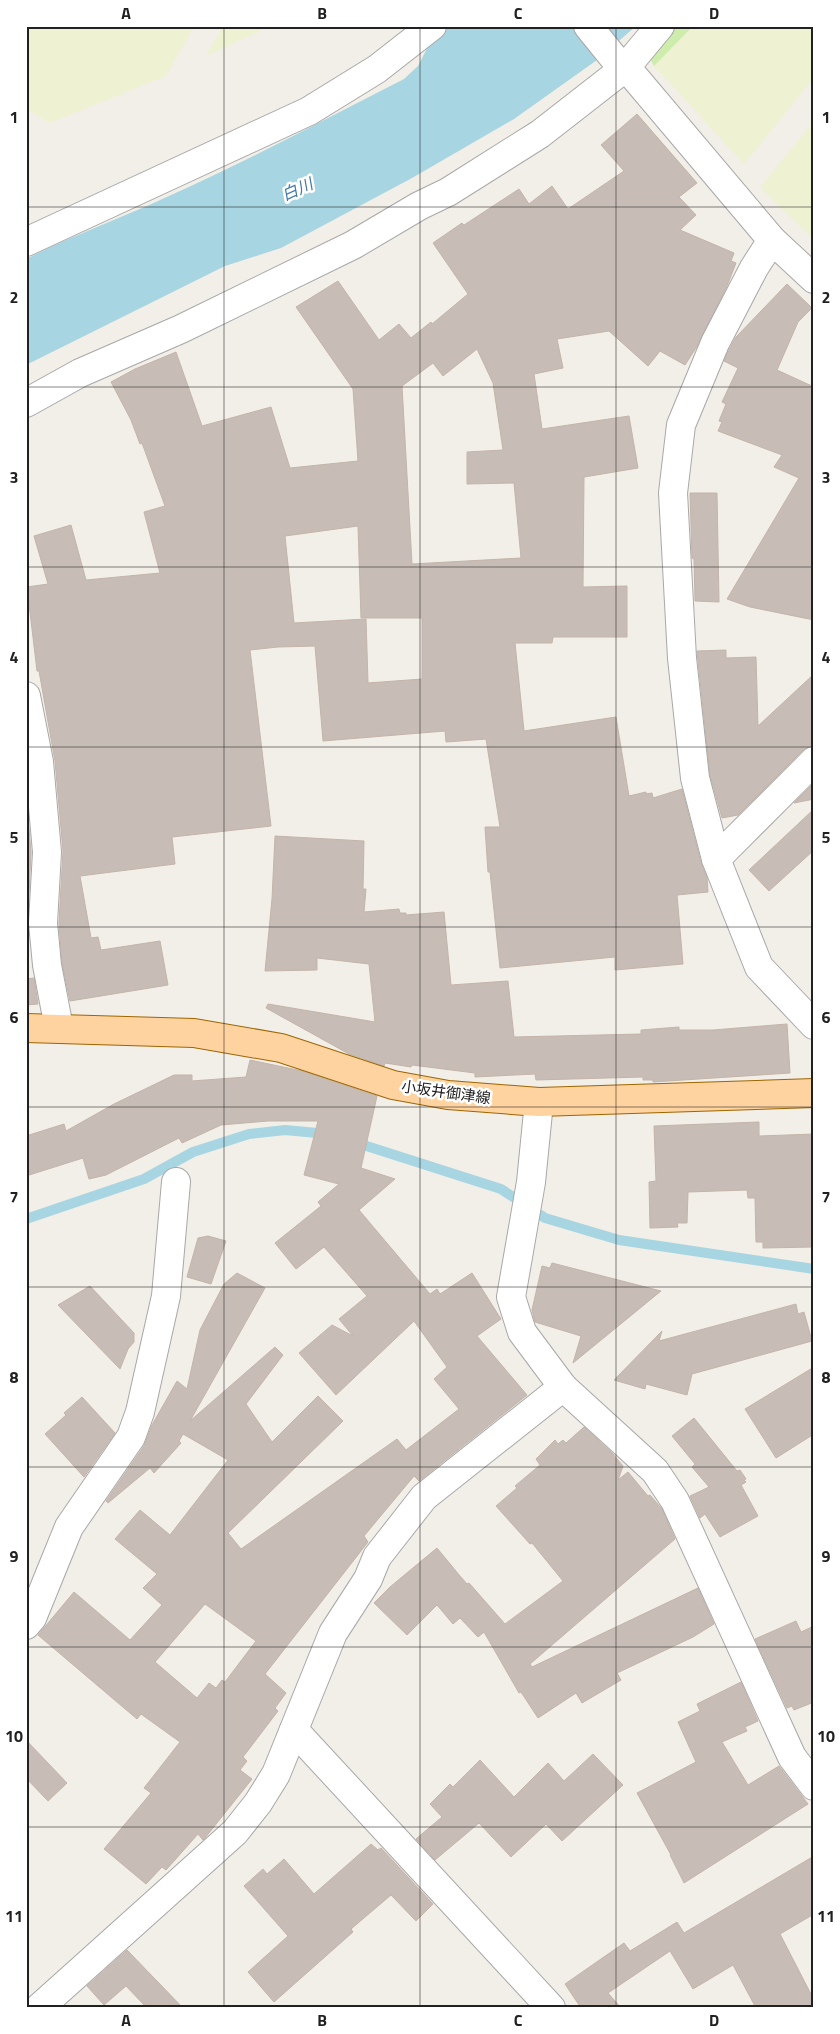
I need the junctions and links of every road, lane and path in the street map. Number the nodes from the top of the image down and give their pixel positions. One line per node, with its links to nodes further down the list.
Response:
1 (432, 26): 6 (street)
2 (588, 26): 4 (street)
3 (660, 26): 4 (street)
4 (620, 62): 5 (street); 8 (street)
5 (772, 240): 7 (street); 11 (street)
6 (26, 242)
7 (814, 279)
8 (26, 403)
9 (26, 696): 14 (street)
10 (814, 761): 11 (street)
11 (716, 859): 12 (street)
12 (814, 1025)
13 (26, 1028): 14 (main road, 小坂井御津線)
14 (59, 1028): 16 (main road, 小坂井御津線)
15 (814, 1093): 16 (main road, 小坂井御津線)
16 (539, 1102): 18 (street)
17 (176, 1182): 19 (street)
18 (563, 1387): 20 (street); 21 (street)
19 (26, 1625)
20 (294, 1730): 22 (street); 23 (street)
21 (814, 1786)
22 (39, 2008)
23 (551, 2008)

